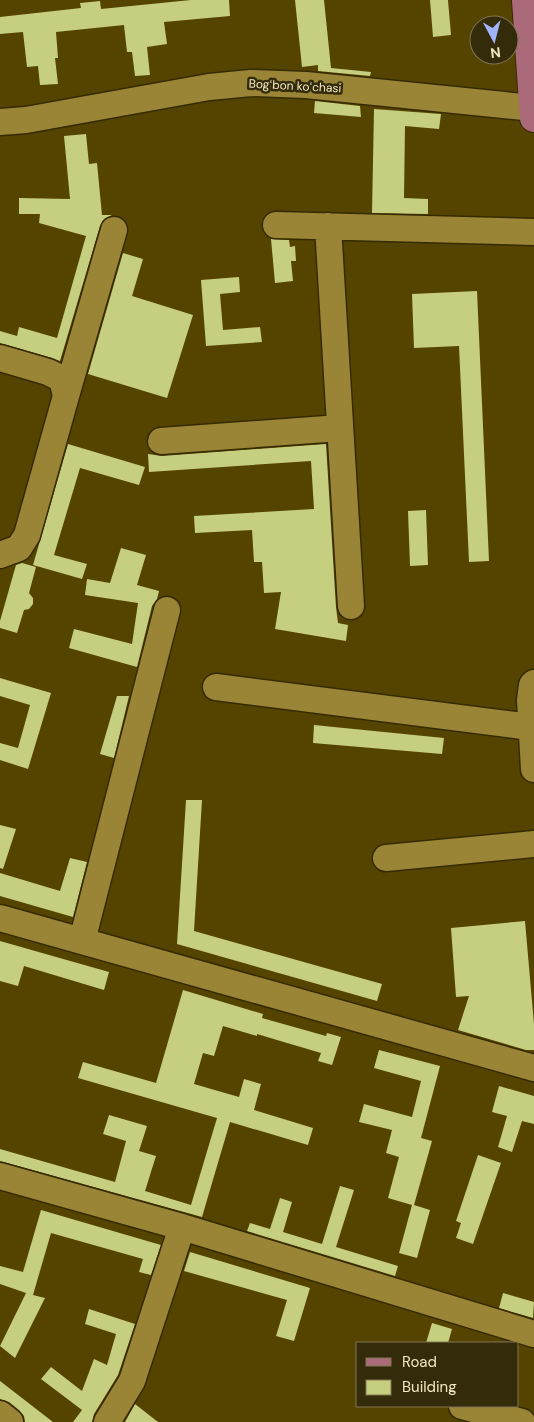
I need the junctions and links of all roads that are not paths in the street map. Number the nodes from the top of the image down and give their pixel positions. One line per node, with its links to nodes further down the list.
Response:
1 (526, 0): 2 (main road)
2 (534, 112): 3 (street, Bogʻbon koʻchasi)
3 (0, 122)
4 (276, 225): 5 (street)
5 (328, 226): 7 (street); 10 (street)
6 (114, 230): 9 (street)
7 (534, 232)
8 (0, 358): 9 (street)
9 (66, 396): 12 (street)
10 (340, 428): 11 (street); 13 (street)
11 (161, 440)
12 (0, 555)
13 (351, 606)
14 (168, 610): 22 (street)
15 (534, 683): 17 (street)
16 (216, 687): 17 (street)
17 (530, 727): 18 (street)
18 (534, 769)
19 (534, 844): 20 (street)
20 (386, 858)
21 (0, 918): 22 (street)
22 (82, 941): 23 (street)
23 (534, 1068)
24 (0, 1176): 25 (street)
25 (182, 1227): 26 (street); 30 (street)
26 (534, 1334)
27 (466, 1407): 31 (street)
28 (0, 1414): 29 (street)
29 (10, 1422)
30 (107, 1422)
31 (522, 1422)

